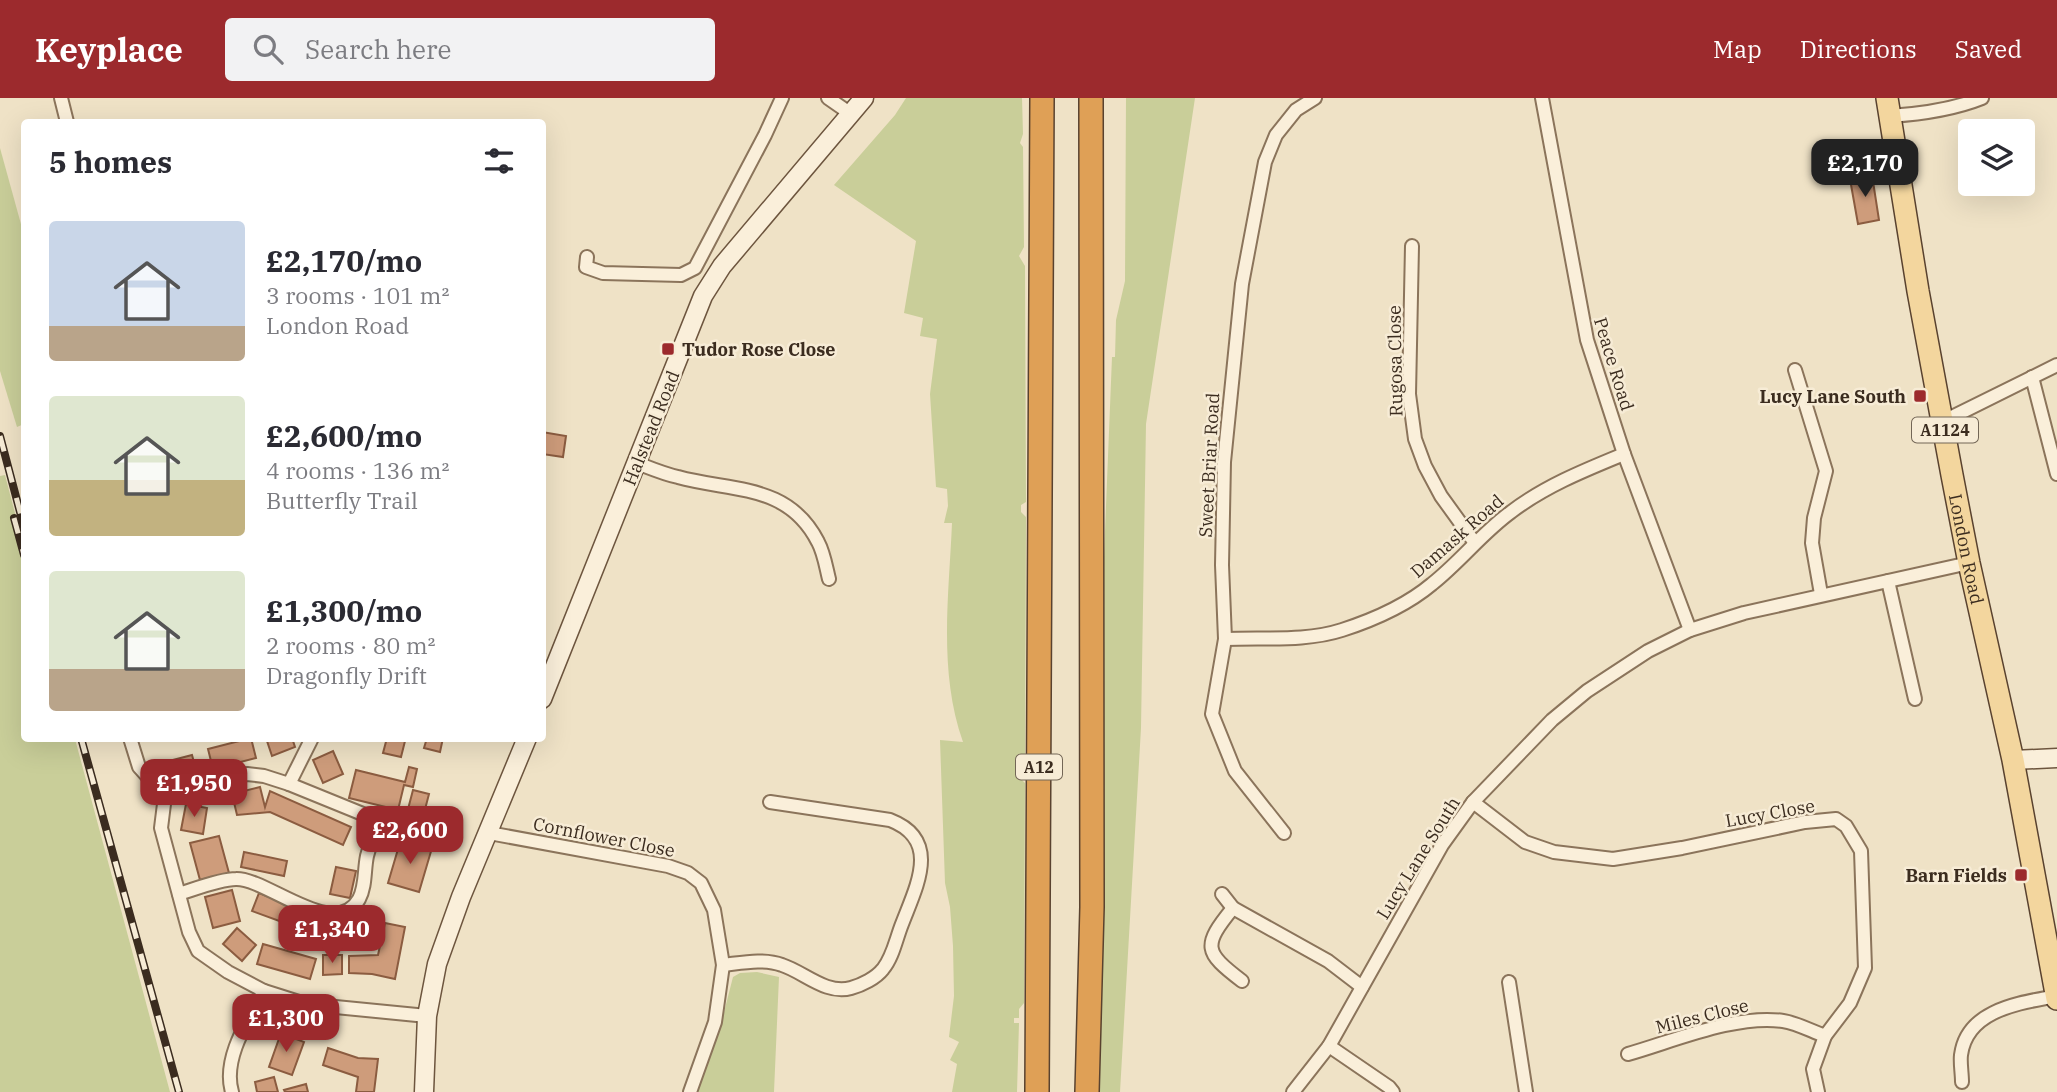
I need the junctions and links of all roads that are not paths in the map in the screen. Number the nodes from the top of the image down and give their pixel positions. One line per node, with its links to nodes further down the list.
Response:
1 (61, 98): 12 (street)
2 (782, 98): 14 (street)
3 (828, 98): 11 (street)
4 (864, 98): 11 (street, Halstead Road)
5 (1042, 98): 61 (highway, A12)
6 (1091, 98): 62 (highway)
7 (1315, 98): 28 (street, Sweet Briar Road)
8 (1542, 98): 19 (street, Peace Road)
9 (1982, 98): 10 (street)
10 (1889, 107): 18 (main road, London Road / A1124)
11 (851, 114): 20 (street, Halstead Road)
12 (66, 119)
13 (1412, 246): 22 (street, Rugosa Close)
14 (587, 257)
15 (2057, 365): 17 (street)
16 (1795, 370): 26 (street)
17 (2032, 377): 18 (street); 21 (street)
18 (1944, 421): 23 (main road, London Road / A1124)
19 (1624, 454): 22 (street, Damask Road); 27 (street, Peace Road)
20 (637, 463): 24 (street); 29 (street, Halstead Road)
21 (2057, 474)
22 (1475, 543): 28 (street, Damask Road)
23 (1969, 563): 25 (street, Lucy Lane South); 35 (main road, London Road / A1124)
24 (830, 579)
25 (1888, 581): 26 (street, Lucy Lane South); 30 (street)
26 (1821, 594): 27 (street, Lucy Lane South)
27 (1690, 630): 39 (street, Lucy Lane South)
28 (1225, 639): 42 (street, Sweet Briar Road)
29 (546, 689)
30 (1915, 699)
31 (131, 742): 37 (street)
32 (310, 742): 36 (street)
33 (525, 742): 41 (street)
34 (2057, 758): 35 (street)
35 (2013, 760): 52 (main road, London Road / A1124)
36 (289, 783): 37 (street); 40 (street)
37 (165, 796): 44 (street)
38 (770, 802): 47 (street)
39 (1473, 802): 50 (street, Lucy Lane South); 54 (street, Lucy Close)
40 (380, 821): 43 (street); 44 (street)
41 (489, 833): 47 (street, Cornflower Close); 53 (street)
42 (1284, 833)
43 (430, 835)
44 (179, 894): 51 (street)
45 (1222, 894): 46 (street)
46 (1233, 908): 48 (street); 50 (street)
47 (723, 965): 60 (street, Cornflower Close)
48 (1242, 981)
49 (1509, 982): 65 (street)
50 (1362, 987): 55 (street, Lucy Lane South)
51 (264, 991): 53 (street); 58 (street)
52 (2057, 997): 57 (street)
53 (427, 1016): 59 (street)
54 (1825, 1036): 56 (street, Miles Close); 66 (street, Lucy Close)
55 (1329, 1046): 63 (street, Lucy Lane South); 64 (street)
56 (1628, 1054)
57 (1962, 1082)
58 (232, 1092)
59 (424, 1092)
60 (690, 1092)
61 (1037, 1092)
62 (1087, 1092)
63 (1293, 1092)
64 (1393, 1092)
65 (1526, 1092)
66 (1818, 1092)

